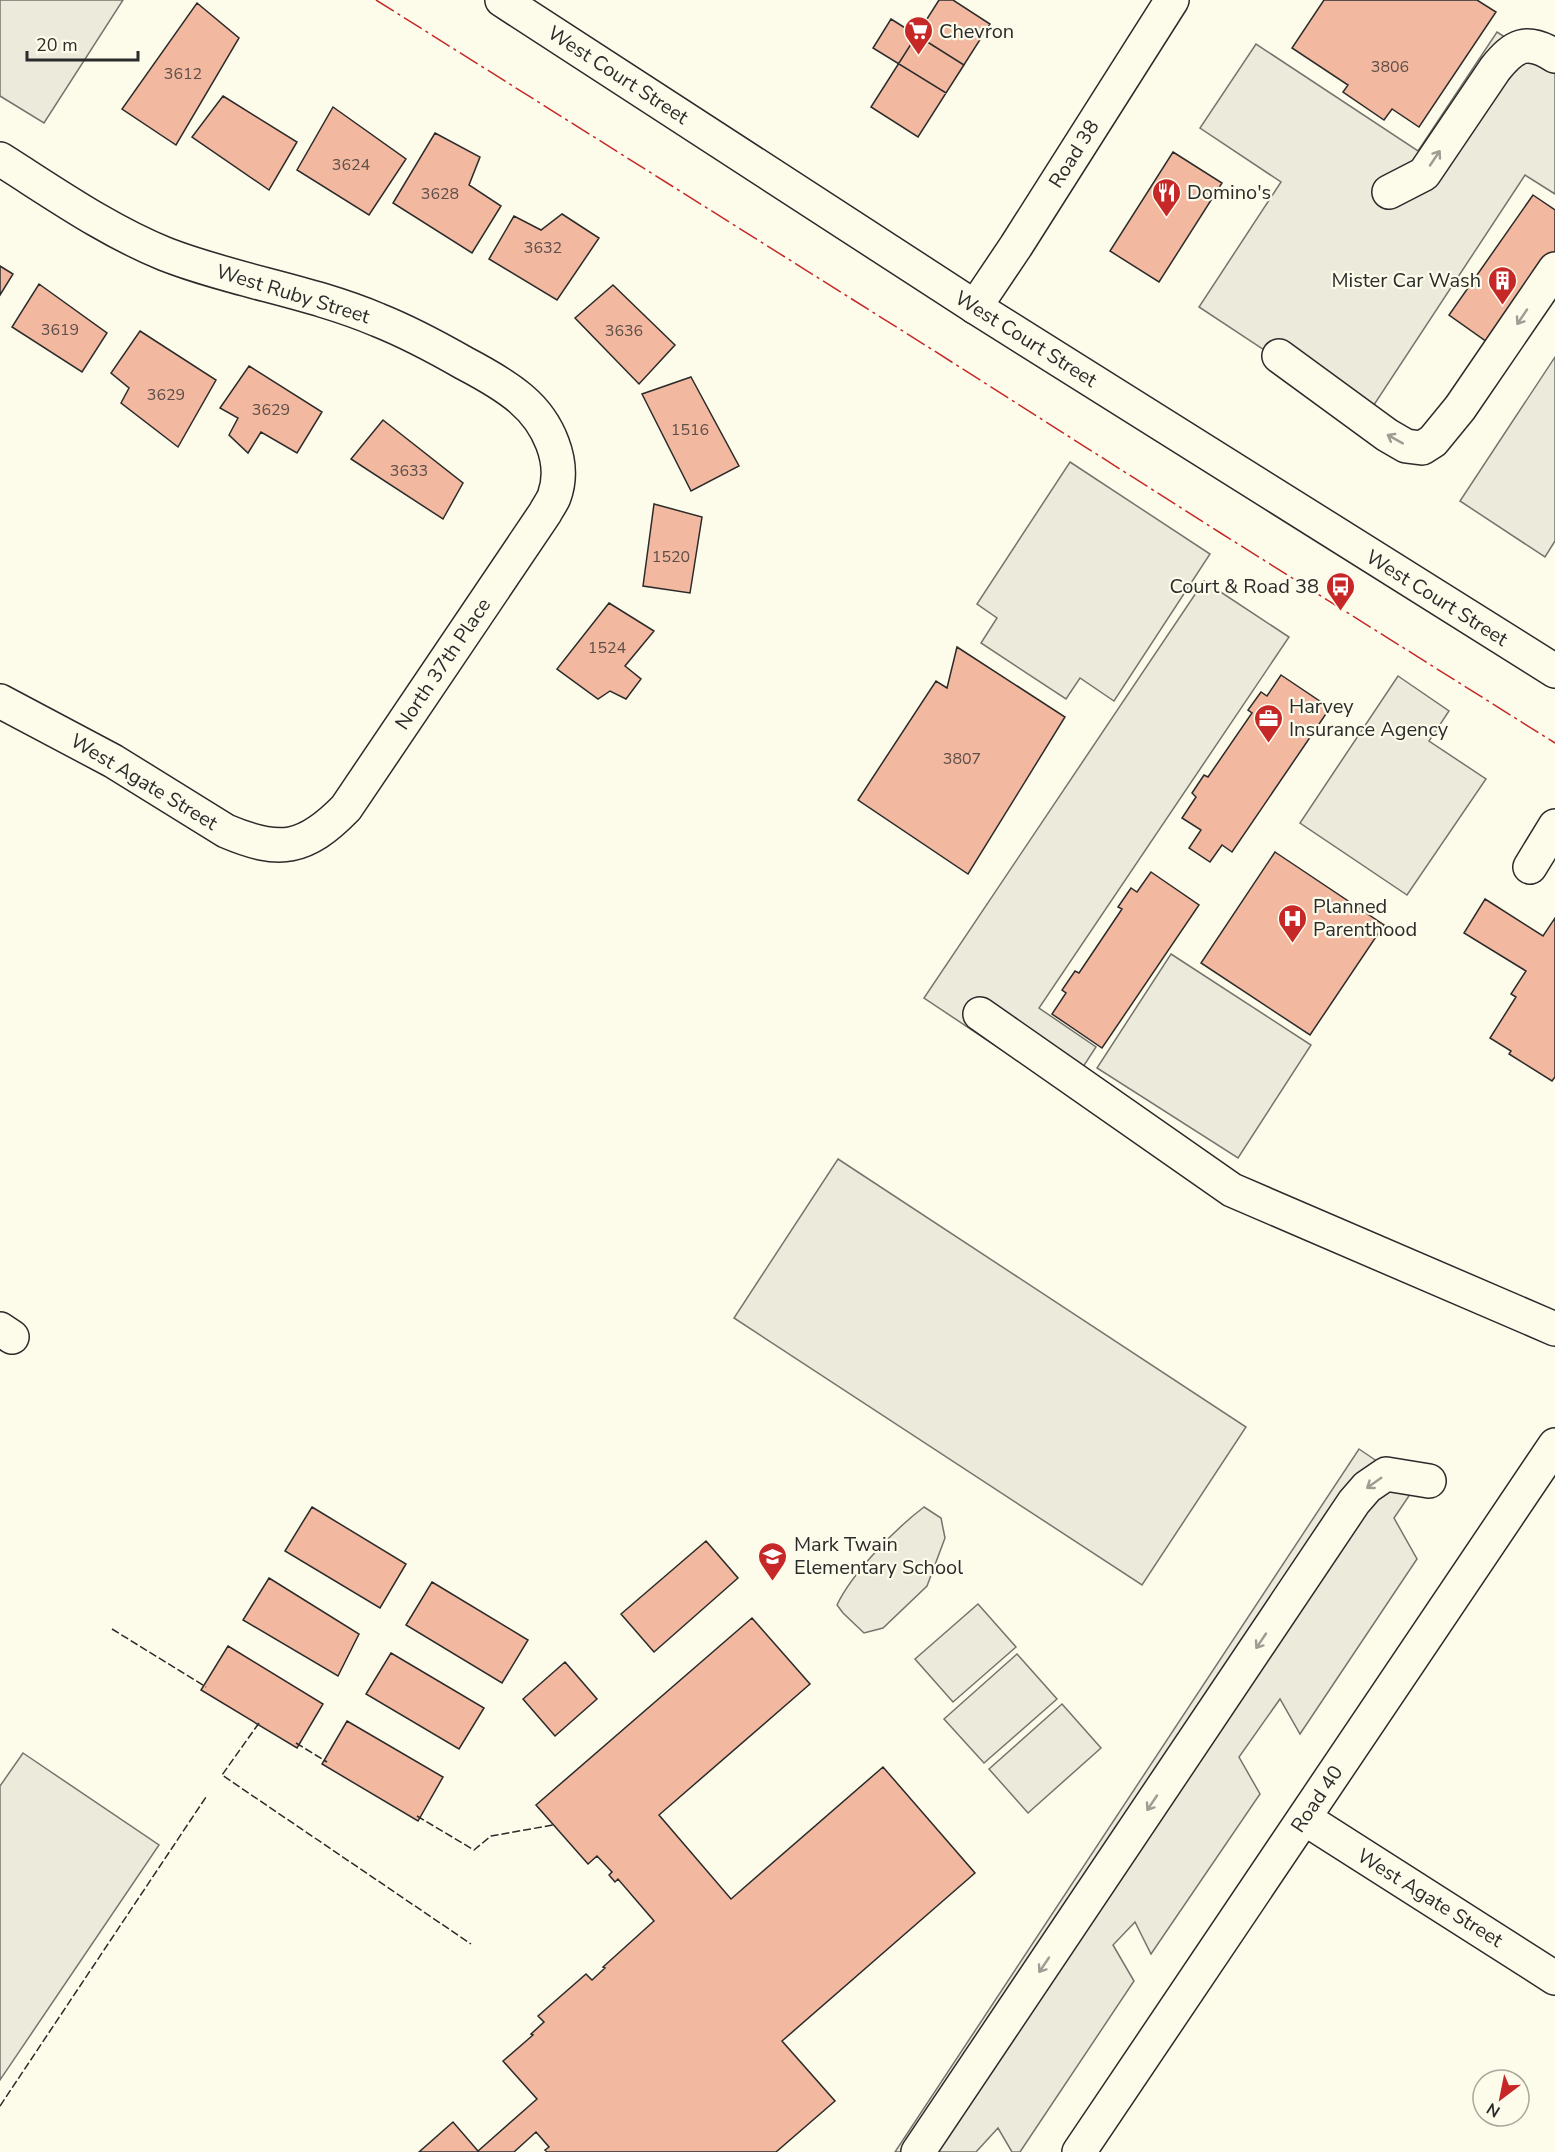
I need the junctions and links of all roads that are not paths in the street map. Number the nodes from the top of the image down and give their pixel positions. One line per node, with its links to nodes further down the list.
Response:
1 (502, 0): 7 (street, West Court Street)
2 (1172, 0): 7 (street, Road 38)
3 (1555, 56): 5 (street, one-way to 3)
4 (0, 159): 9 (street, West Ruby Street)
5 (1389, 192)
6 (1555, 268): 8 (street, one-way to 8)
7 (975, 307): 10 (street, West Court Street)
8 (1279, 356)
9 (558, 459): 13 (street, North 37th Place)
10 (1555, 671)
11 (0, 701): 13 (street, West Agate Street)
12 (1555, 826): 14 (street)
13 (294, 844)
14 (1530, 867)
15 (980, 1014): 16 (street)
16 (1555, 1329)
17 (1555, 1445): 19 (street, Road 40)
18 (1429, 1481): 21 (street, one-way to 21)
19 (1304, 1818): 20 (street, West Agate Street); 22 (street, Road 40)
20 (1555, 1978)
21 (918, 2152)
22 (1079, 2152)

